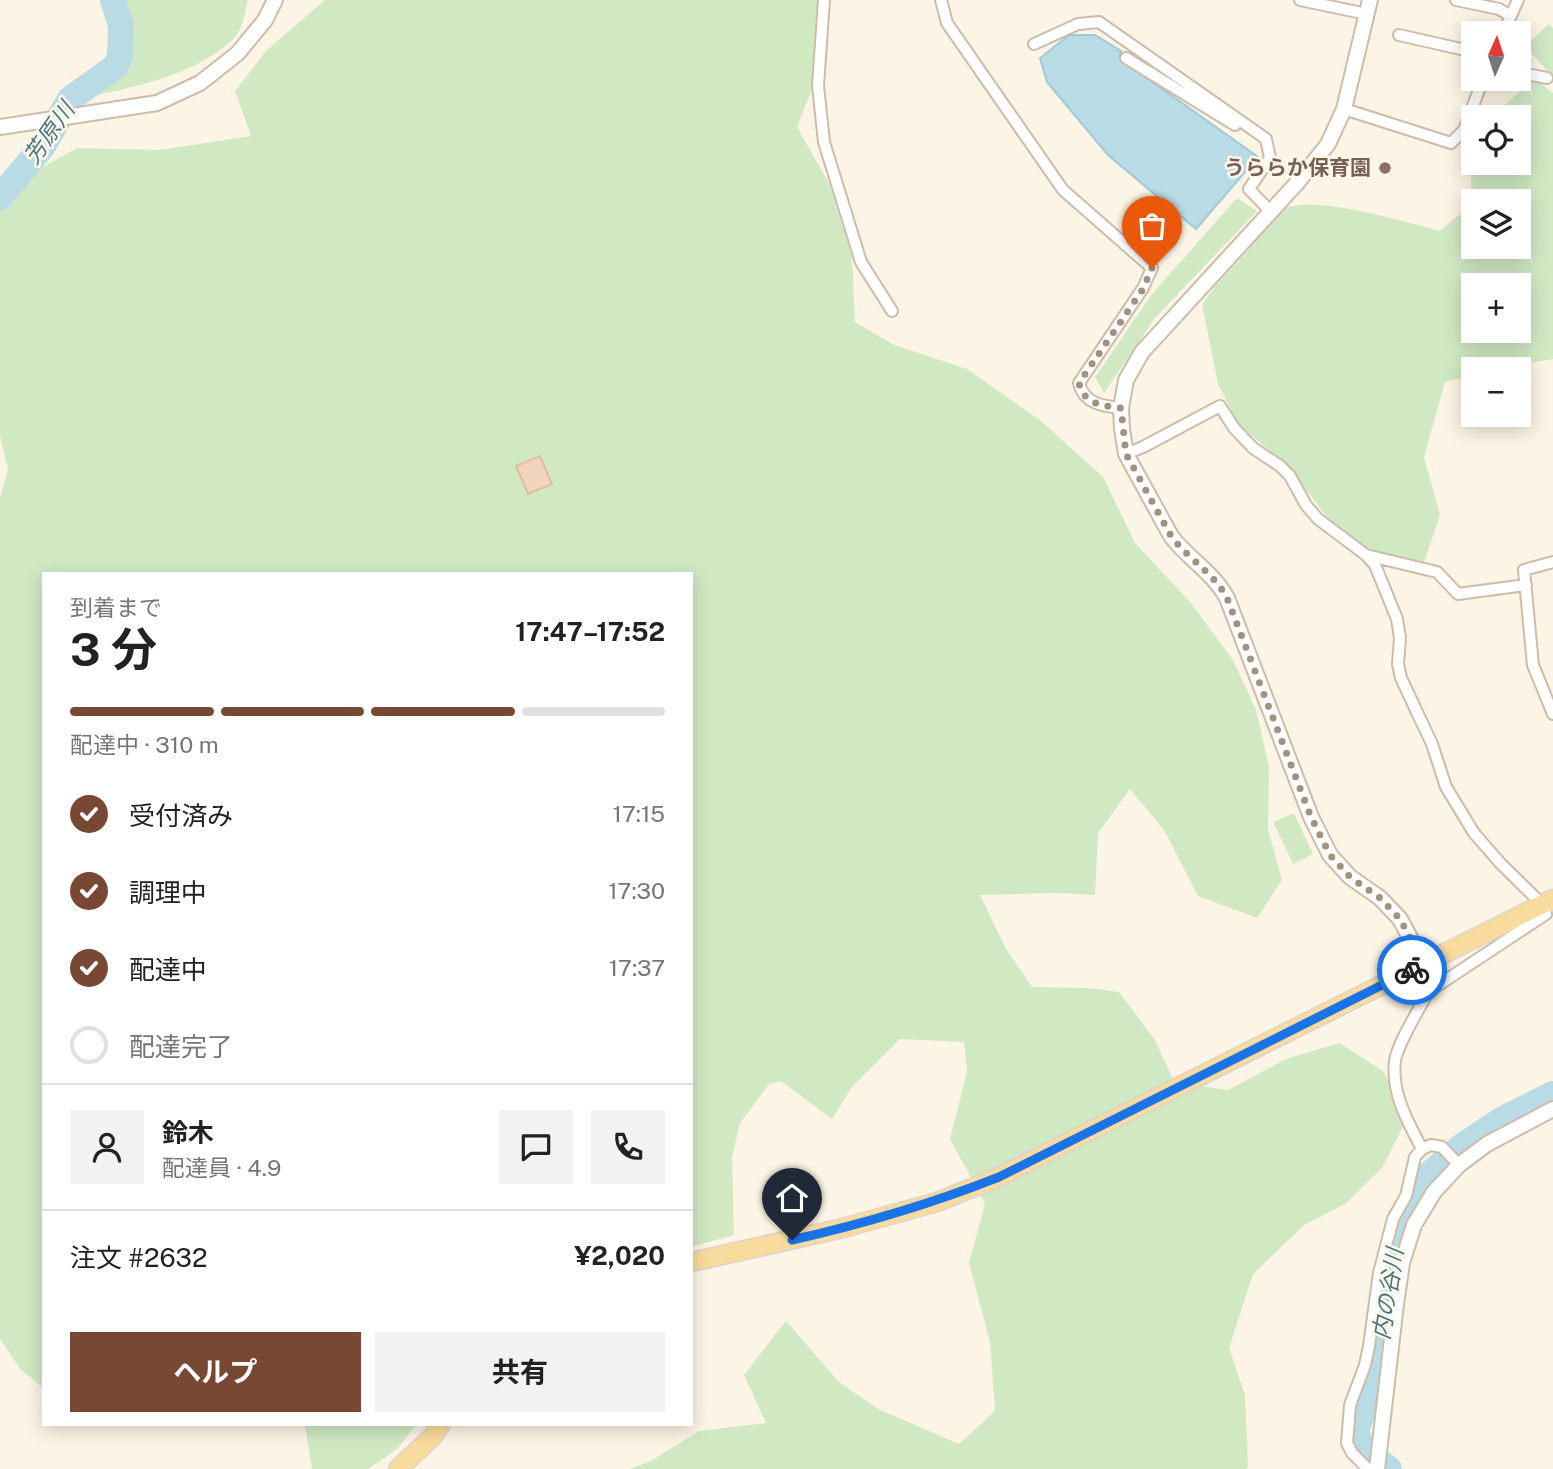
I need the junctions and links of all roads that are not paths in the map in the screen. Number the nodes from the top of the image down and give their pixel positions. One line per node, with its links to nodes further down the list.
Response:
1 (275, 0): 18 (street)
2 (824, 0): 21 (street)
3 (941, 0): 22 (street)
4 (1300, 0): 7 (street)
5 (1456, 0): 8 (street)
6 (1518, 0): 8 (street)
7 (1368, 7): 17 (street)
8 (1511, 16): 9 (street)
9 (1509, 21)
10 (1399, 35): 12 (street)
11 (1034, 44): 19 (street)
12 (1461, 49)
13 (1126, 58): 19 (street)
14 (1531, 75): 15 (street)
15 (1547, 78)
16 (1479, 91): 17 (street)
17 (1344, 109): 20 (street)
18 (0, 127)
19 (1252, 129): 20 (street)
20 (1271, 212): 22 (street)
21 (892, 311)
22 (1121, 408): 23 (street)
23 (1126, 454): 24 (street); 29 (street)
24 (1367, 555): 26 (street); 28 (street)
25 (1553, 562): 26 (street)
26 (1526, 585): 27 (street)
27 (1553, 714)
28 (1548, 901): 29 (main road); 31 (street)
29 (1424, 964): 33 (main road)
30 (1553, 1109): 32 (street)
31 (1422, 1149): 32 (street); 36 (street)
32 (1457, 1163): 37 (street)
33 (693, 1262)
34 (440, 1426): 35 (main road)
35 (398, 1469)
36 (1368, 1469)
37 (1377, 1469)

